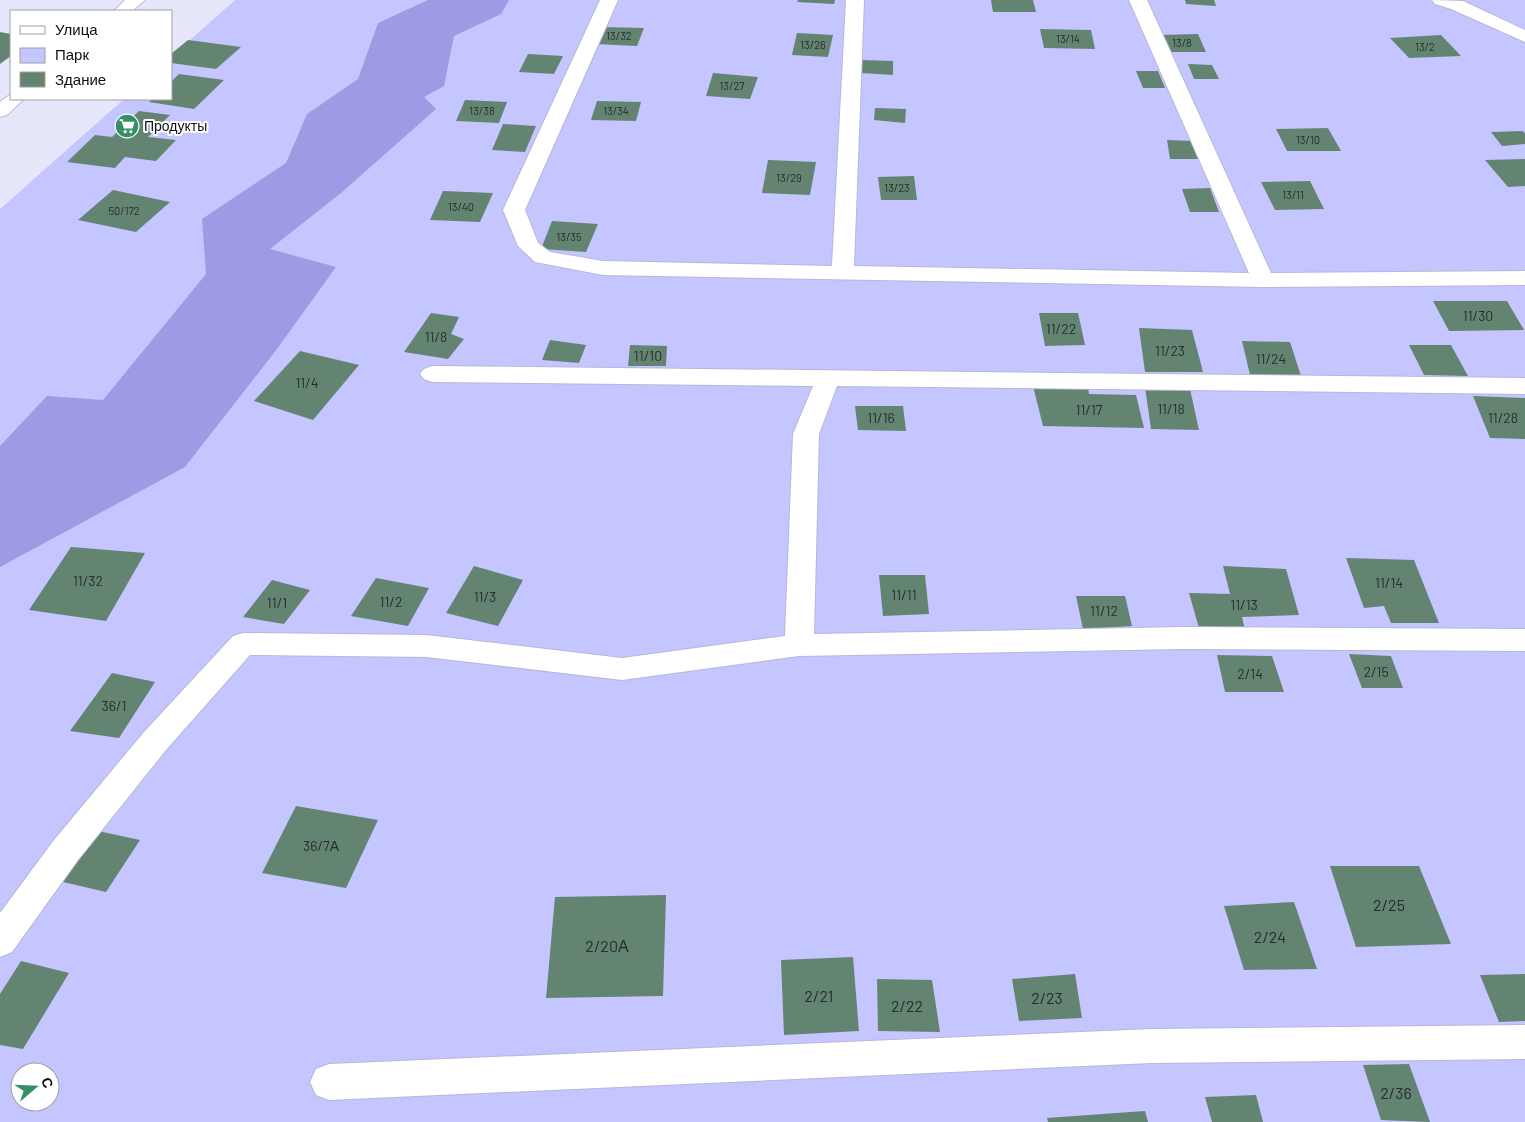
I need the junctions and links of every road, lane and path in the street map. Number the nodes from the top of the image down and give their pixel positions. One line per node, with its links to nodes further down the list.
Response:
1 (136, 0): 6 (street)
2 (609, 0): 10 (street)
3 (855, 0): 10 (street)
4 (1138, 0): 12 (street)
5 (1441, 0): 7 (street)
6 (123, 10)
7 (1525, 37)
8 (13, 100): 9 (street)
9 (0, 111)
10 (843, 273): 12 (street)
11 (1525, 278): 12 (street)
12 (1263, 280)
13 (432, 374): 14 (street)
14 (828, 378): 15 (street); 17 (street)
15 (1525, 386)
16 (1525, 640): 17 (street)
17 (799, 645): 18 (street)
18 (0, 941)
19 (1525, 1042): 20 (street)
20 (329, 1082)

